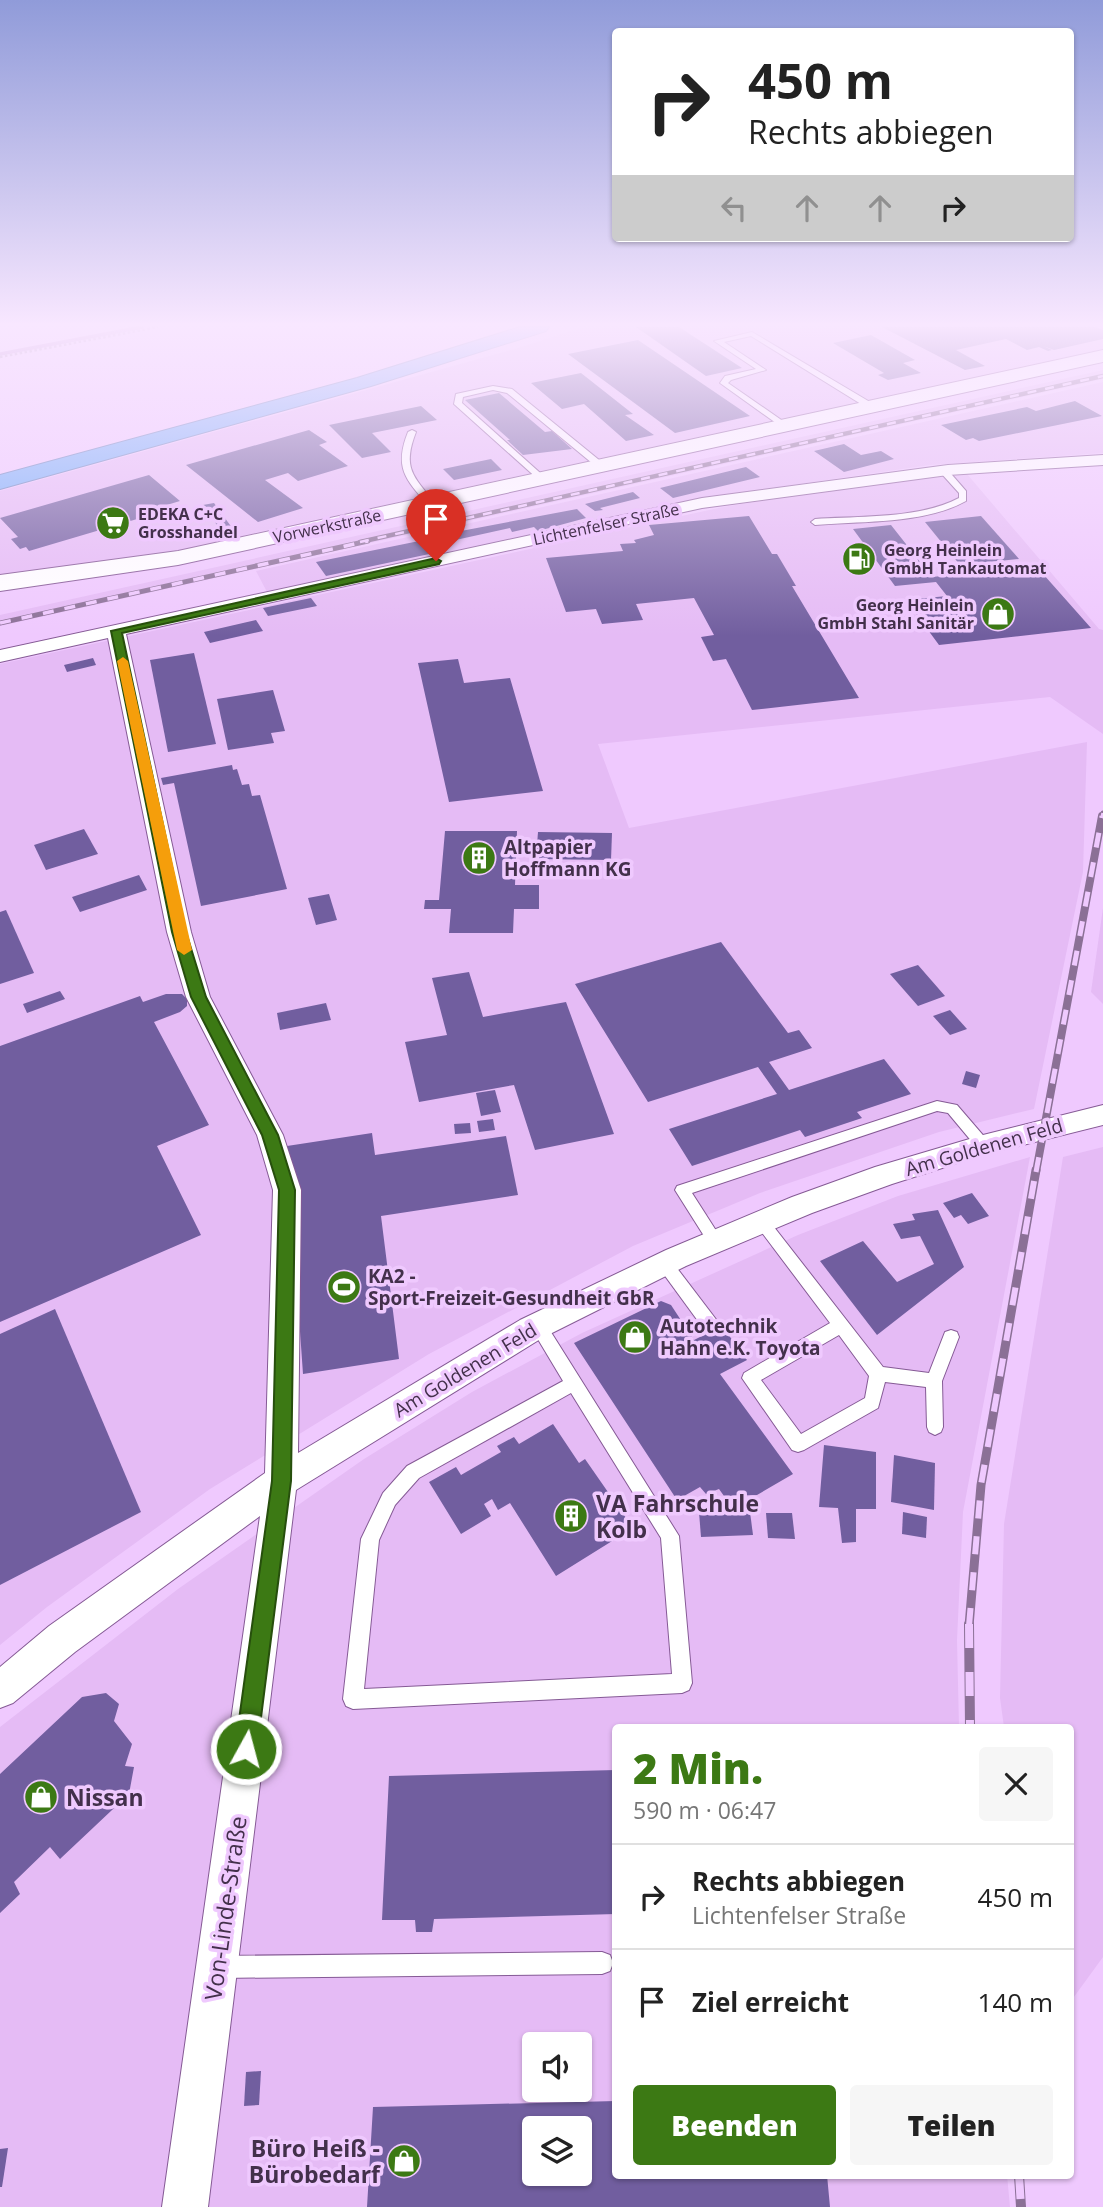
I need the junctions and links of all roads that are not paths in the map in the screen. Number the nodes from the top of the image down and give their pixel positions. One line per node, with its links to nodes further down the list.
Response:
1 (151, 430): 10 (highway)
2 (189, 430): 12 (highway)
3 (487, 430): 11 (lane)
4 (557, 430): 8 (lane)
5 (768, 430): 8 (street, Vorwerkstraße)
6 (412, 432): 13 (lane)
7 (1103, 460): 9 (street, Lichtenfelser Straße)
8 (601, 466): 11 (street, Vorwerkstraße)
9 (943, 470): 14 (lane); 16 (street, Lichtenfelser Straße)
10 (0, 471)
11 (543, 479): 13 (street, Vorwerkstraße)
12 (0, 482)
13 (431, 503): 15 (street, Vorwerkstraße)
14 (815, 522)
15 (0, 583)
16 (116, 631): 17 (street, Lichtenfelser Straße); 31 (street, Von-Linde-Straße)
17 (0, 656)
18 (1103, 1115): 19 (street, Am Goldenen Feld)
19 (983, 1145): 20 (street, Am Goldenen Feld); 21 (lane)
20 (762, 1222): 21 (street, Am Goldenen Feld); 23 (lane)
21 (716, 1243): 22 (street, Am Goldenen Feld)
22 (666, 1264): 24 (street, Am Goldenen Feld); 25 (lane)
23 (841, 1325): 27 (lane); 27 (lane)
24 (538, 1326): 29 (lane); 31 (street, Am Goldenen Feld)
25 (712, 1327)
26 (951, 1337): 28 (lane)
27 (878, 1374): 28 (lane)
28 (934, 1381): 30 (lane)
29 (574, 1383): 29 (lane)
30 (935, 1427)
31 (282, 1481): 32 (street, Am Goldenen Feld); 34 (street, Von-Linde-Straße)
32 (0, 1690)
33 (602, 1963): 34 (lane)
34 (217, 1967): 35 (street, Von-Linde-Straße)
35 (186, 2207)

